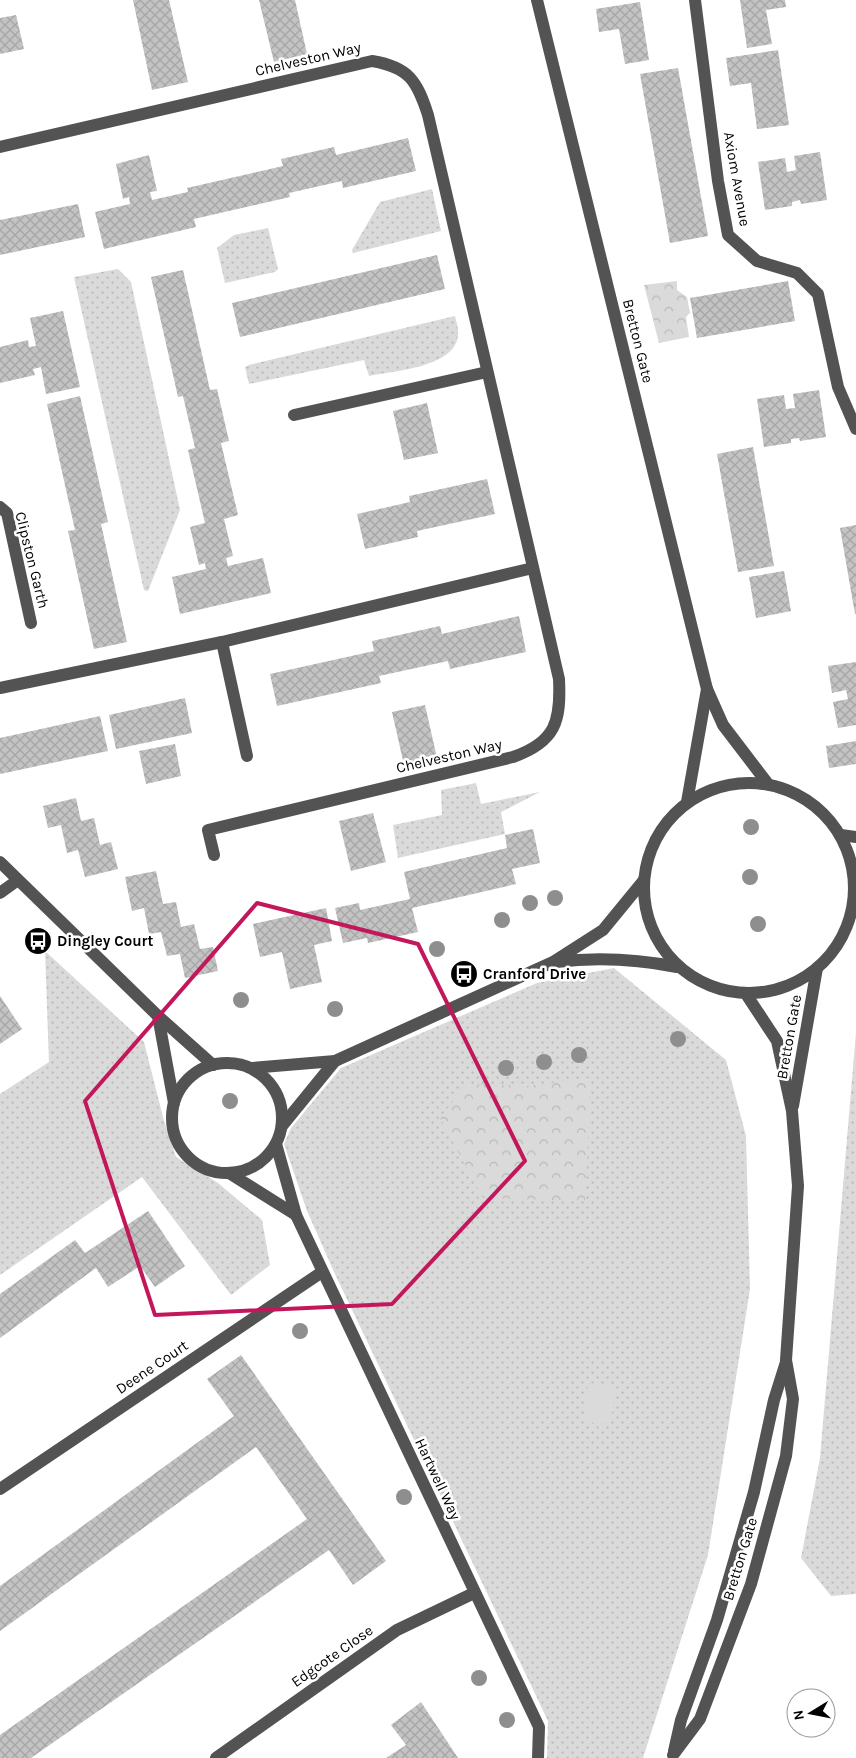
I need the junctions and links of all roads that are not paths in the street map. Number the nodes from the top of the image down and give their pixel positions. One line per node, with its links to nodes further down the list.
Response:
1 (538, 0): 12 (street, Bretton Gate)
2 (695, 0): 6 (street, Axiom Avenue)
3 (0, 147): 4 (street, Chelveston Way)
4 (487, 372): 5 (street); 8 (street, Chelveston Way)
5 (294, 415)
6 (856, 429)
7 (0, 507): 9 (street, Clipston Garth)
8 (533, 568): 10 (street); 18 (street, Chelveston Way)
9 (31, 623)
10 (222, 642): 11 (street); 13 (street)
11 (0, 688)
12 (707, 689): 14 (street, Bretton Gate); 15 (street, Bretton Gate)
13 (247, 756)
14 (768, 784): 15 (street); 16 (street)
15 (687, 802): 21 (street)
16 (841, 836): 17 (street); 23 (street)
17 (856, 837)
18 (214, 855)
19 (0, 862): 20 (street)
20 (18, 880): 22 (street); 28 (street)
21 (644, 880): 24 (street); 25 (street)
22 (0, 893)
23 (854, 908): 26 (street)
24 (553, 962): 25 (street); 29 (street)
25 (677, 967): 27 (street)
26 (817, 968): 27 (street); 33 (street, Bretton Gate)
27 (746, 994): 33 (street, Bretton Gate)
28 (158, 1016): 30 (street); 32 (street)
29 (335, 1061): 31 (street); 34 (street)
30 (213, 1065): 31 (street); 32 (street)
31 (252, 1068): 34 (street)
32 (174, 1103): 36 (street)
33 (792, 1111): 39 (street, Bretton Gate)
34 (282, 1126): 35 (street)
35 (276, 1144): 36 (street); 37 (street, Hartwell Way)
36 (229, 1173): 37 (street)
37 (296, 1215): 38 (street, Hartwell Way)
38 (322, 1272): 40 (street, Deene Court); 41 (street, Hartwell Way)
39 (786, 1360): 42 (street, Bretton Gate); 42 (street, Bretton Gate)
40 (0, 1489)
41 (474, 1593): 43 (street, Edgcote Close); 44 (street, Hartwell Way)
42 (672, 1756)
43 (216, 1758)
44 (538, 1758)

